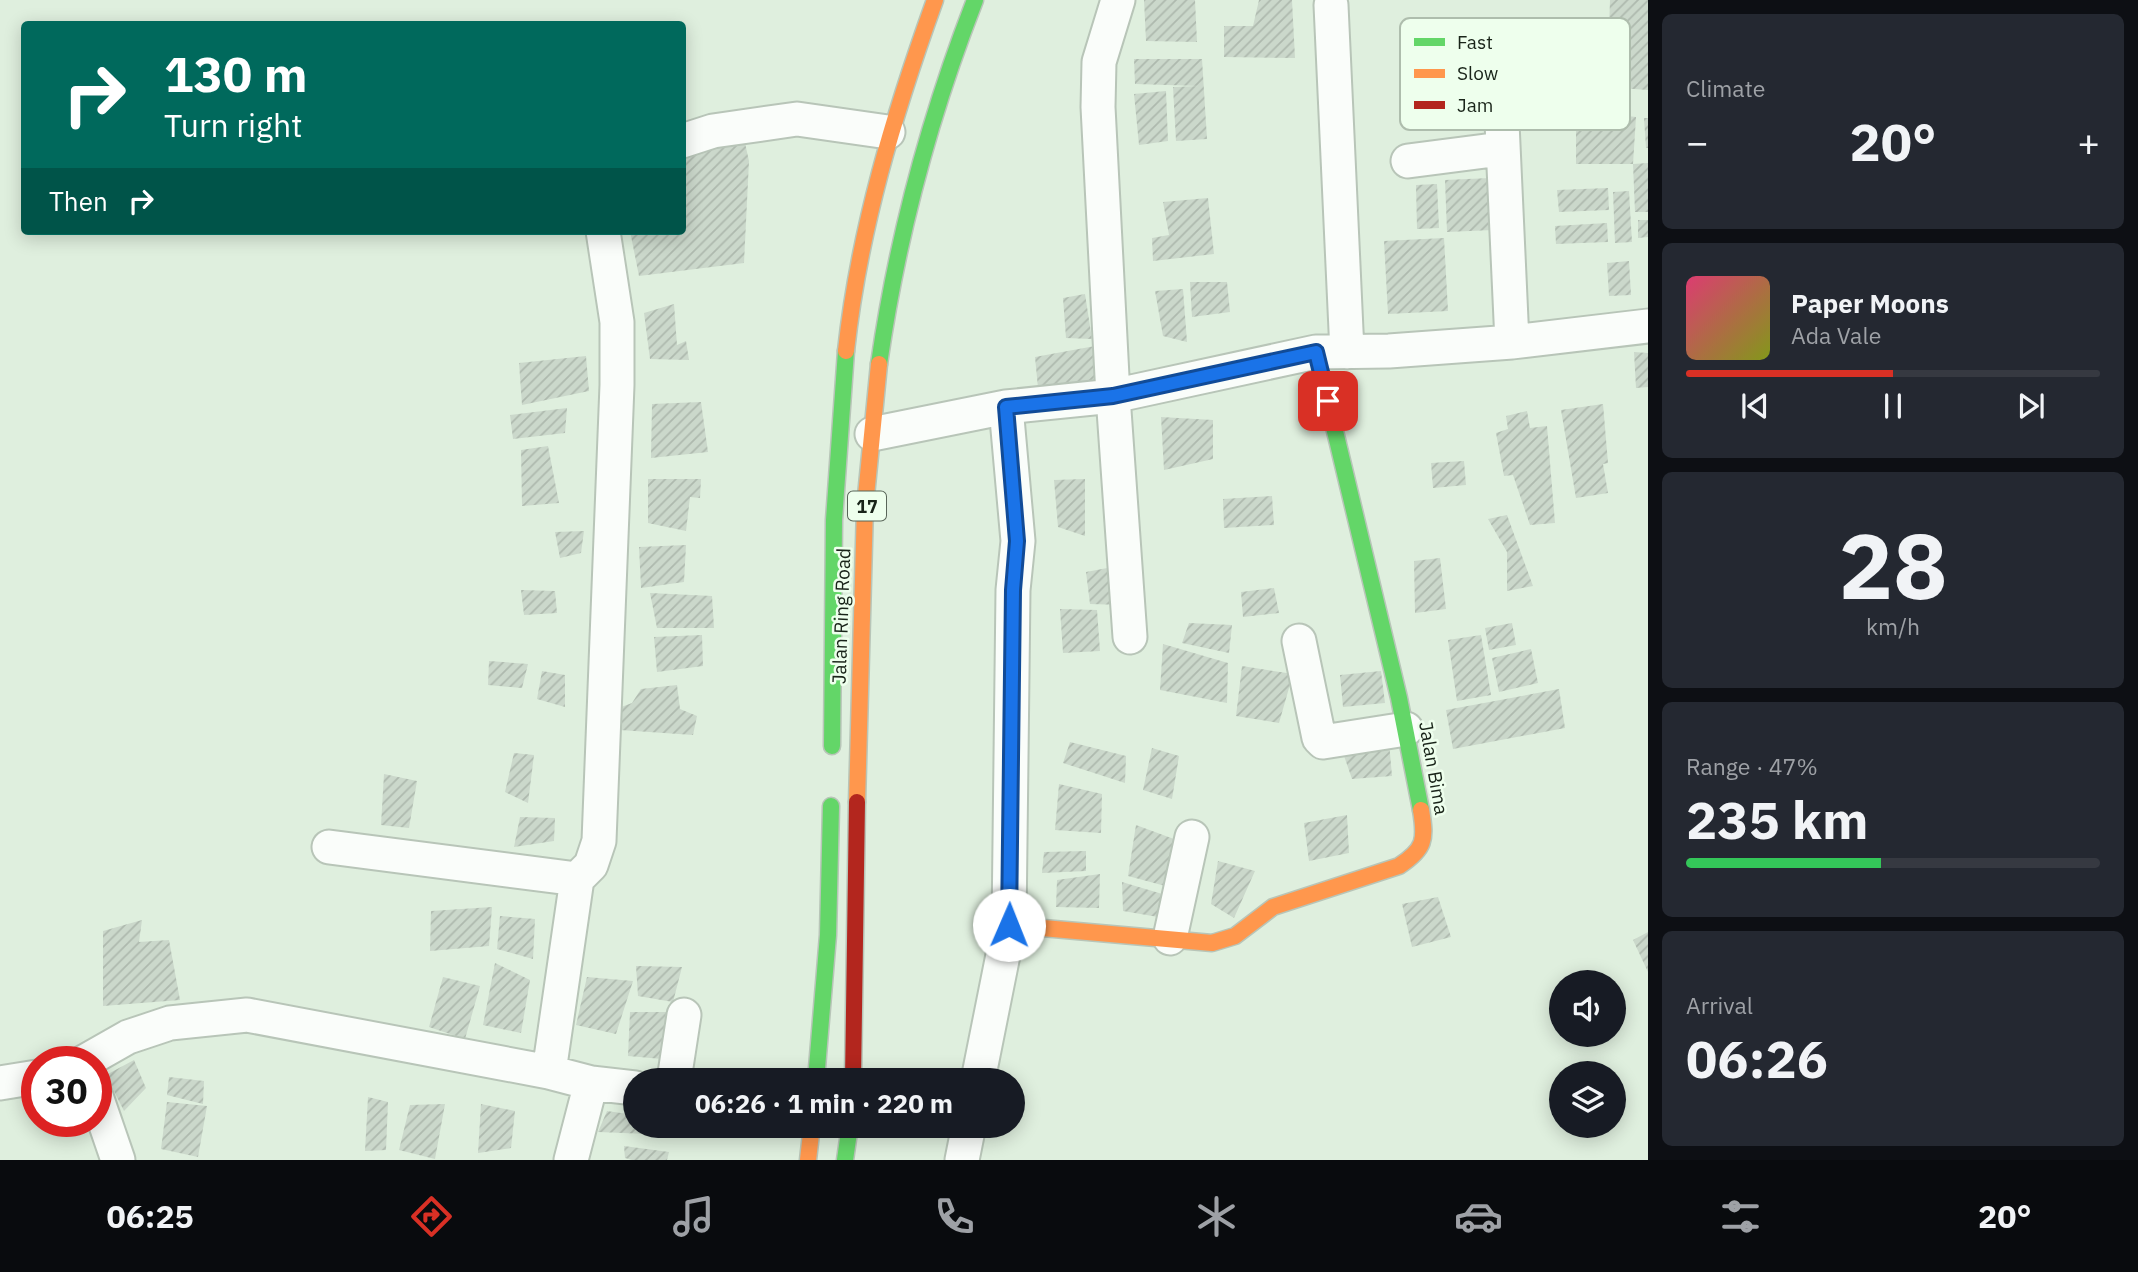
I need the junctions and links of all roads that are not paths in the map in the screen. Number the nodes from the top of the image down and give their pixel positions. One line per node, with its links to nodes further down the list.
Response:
1 (935, 0): 6 (main road, Jalan Ring Road / 17)
2 (975, 0): 16 (main road, Jalan Ring Road / 17)
3 (1118, 0): 14 (street)
4 (1331, 5): 13 (street)
5 (1501, 130): 8 (street)
6 (888, 132): 7 (street); 20 (main road, Jalan Ring Road / 17)
7 (686, 140)
8 (1501, 149): 9 (street); 12 (street)
9 (1408, 161)
10 (604, 235): 24 (street)
11 (1648, 326): 12 (street)
12 (1511, 342): 13 (street)
13 (1332, 352): 14 (street); 19 (main road, Jalan Bima)
14 (1113, 396): 15 (street); 17 (street)
15 (1006, 407): 16 (street); 25 (street)
16 (872, 434): 31 (main road, Jalan Ring Road / 17)
17 (1130, 637)
18 (1299, 641): 19 (street)
19 (1406, 729): 26 (main road, Jalan Bima)
20 (832, 764)
21 (831, 789): 30 (main road)
22 (1192, 837): 26 (street)
23 (329, 848): 24 (street)
24 (577, 878): 33 (street)
25 (1009, 925): 26 (main road, Jalan Bima); 32 (street)
26 (1170, 938)
27 (684, 1015): 29 (street)
28 (112, 1046): 33 (street)
29 (676, 1068)
30 (818, 1068)
31 (854, 1068)
32 (980, 1068)
33 (550, 1072): 36 (street)
34 (21, 1080): 35 (street)
35 (0, 1083)
36 (591, 1083): 37 (street); 43 (street)
37 (623, 1087)
38 (110, 1137): 42 (street)
39 (811, 1138): 44 (main road)
40 (848, 1138): 45 (main road)
41 (966, 1138): 46 (street)
42 (118, 1160)
43 (571, 1160)
44 (808, 1160)
45 (845, 1160)
46 (962, 1160)

